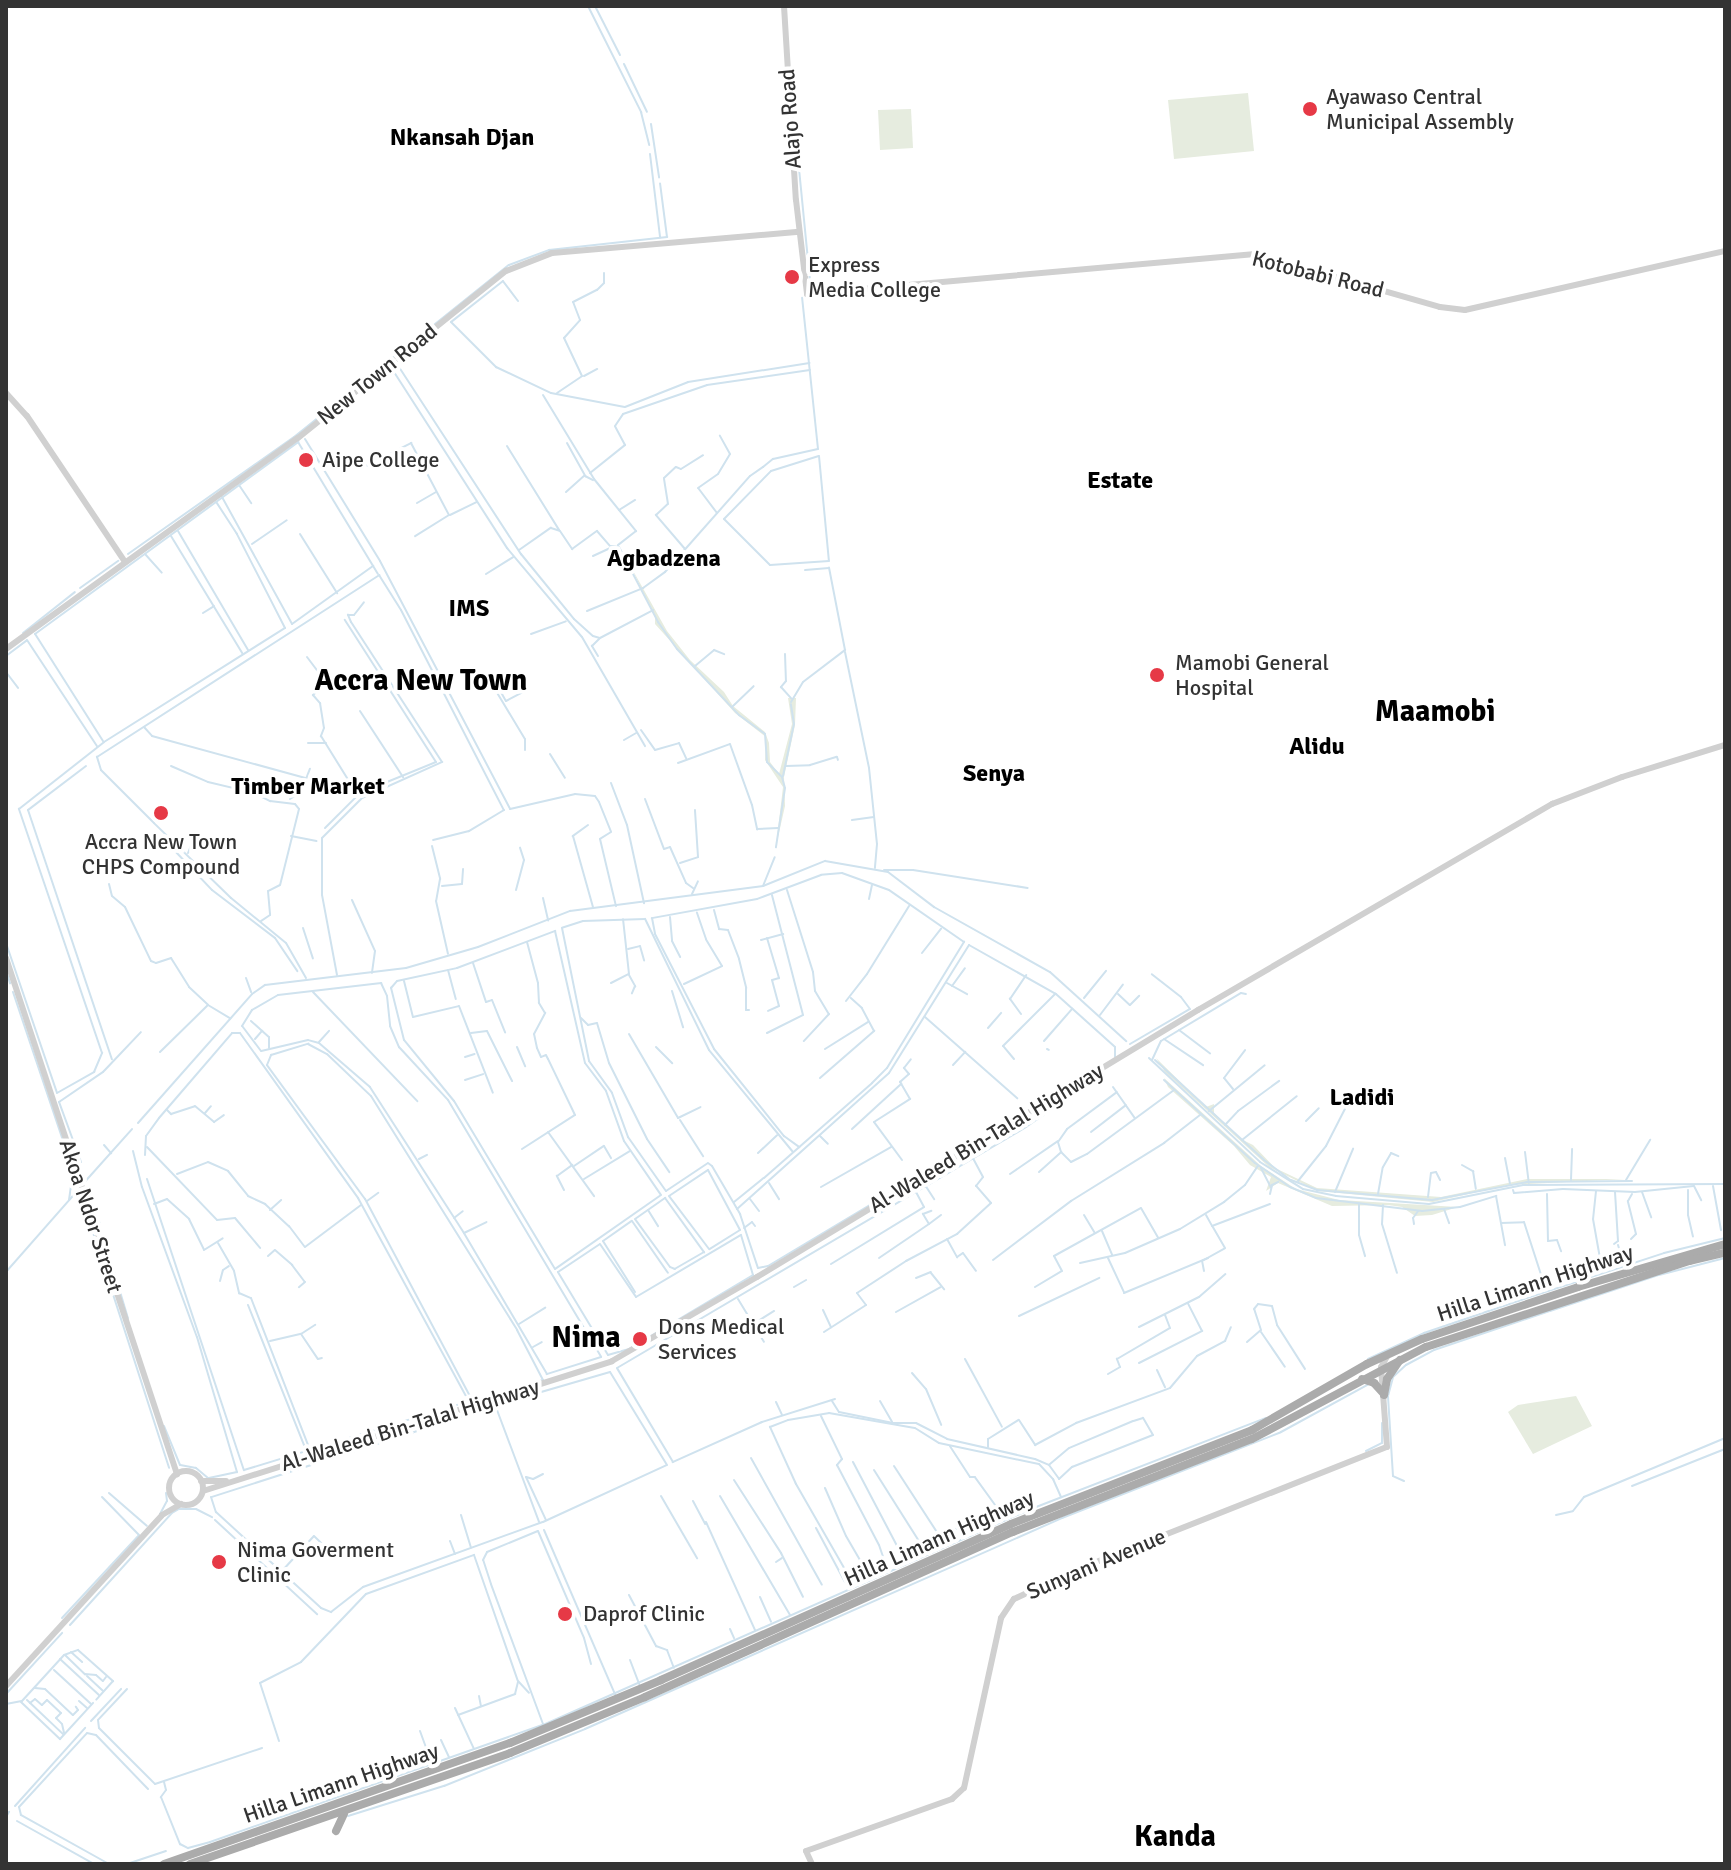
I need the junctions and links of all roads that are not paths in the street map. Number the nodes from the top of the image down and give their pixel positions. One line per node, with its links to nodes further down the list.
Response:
1 (784, 6): 2 (street, Alajo Road)
2 (799, 232): 4 (street, Alajo Road); 6 (street, New Town Road)
3 (1725, 251): 4 (street, Kotobabi Road)
4 (807, 294)
5 (6, 393): 6 (street)
6 (125, 562): 7 (street, New Town Road)
7 (6, 649)
8 (1725, 745): 19 (street, Al-Waleed Bin-Talal Highway)
9 (6, 958): 17 (street, Akoa Ndor Street)
10 (1725, 1244): 12 (main road, Hilla Limann Highway)
11 (1725, 1253): 13 (main road, Hilla Limann Highway)
12 (1389, 1354): 14 (street); 28 (main road, Hilla Limann Highway)
13 (1401, 1358): 14 (main road, Hilla Limann Highway); 16 (main road)
14 (1381, 1367): 15 (main road, Hilla Limann Highway); 16 (street)
15 (1362, 1379): 16 (main road); 25 (main road, Hilla Limann Highway)
16 (1384, 1395): 31 (street, Sunyani Avenue)
17 (177, 1474): 18 (street); 21 (street)
18 (201, 1481): 19 (street, Al-Waleed Bin-Talal Highway); 20 (street)
19 (226, 1481): 20 (street, Al-Waleed Bin-Talal Highway)
20 (203, 1491): 22 (street)
21 (171, 1495): 22 (street); 23 (street)
22 (181, 1504): 23 (street)
23 (162, 1515): 24 (street)
24 (6, 1686)
25 (347, 1811): 26 (main road); 27 (main road, Hilla Limann Highway)
26 (336, 1831)
27 (218, 1854): 29 (main road, Hilla Limann Highway); 30 (main road)
28 (164, 1864)
29 (190, 1864)
30 (205, 1864)
31 (812, 1864)

